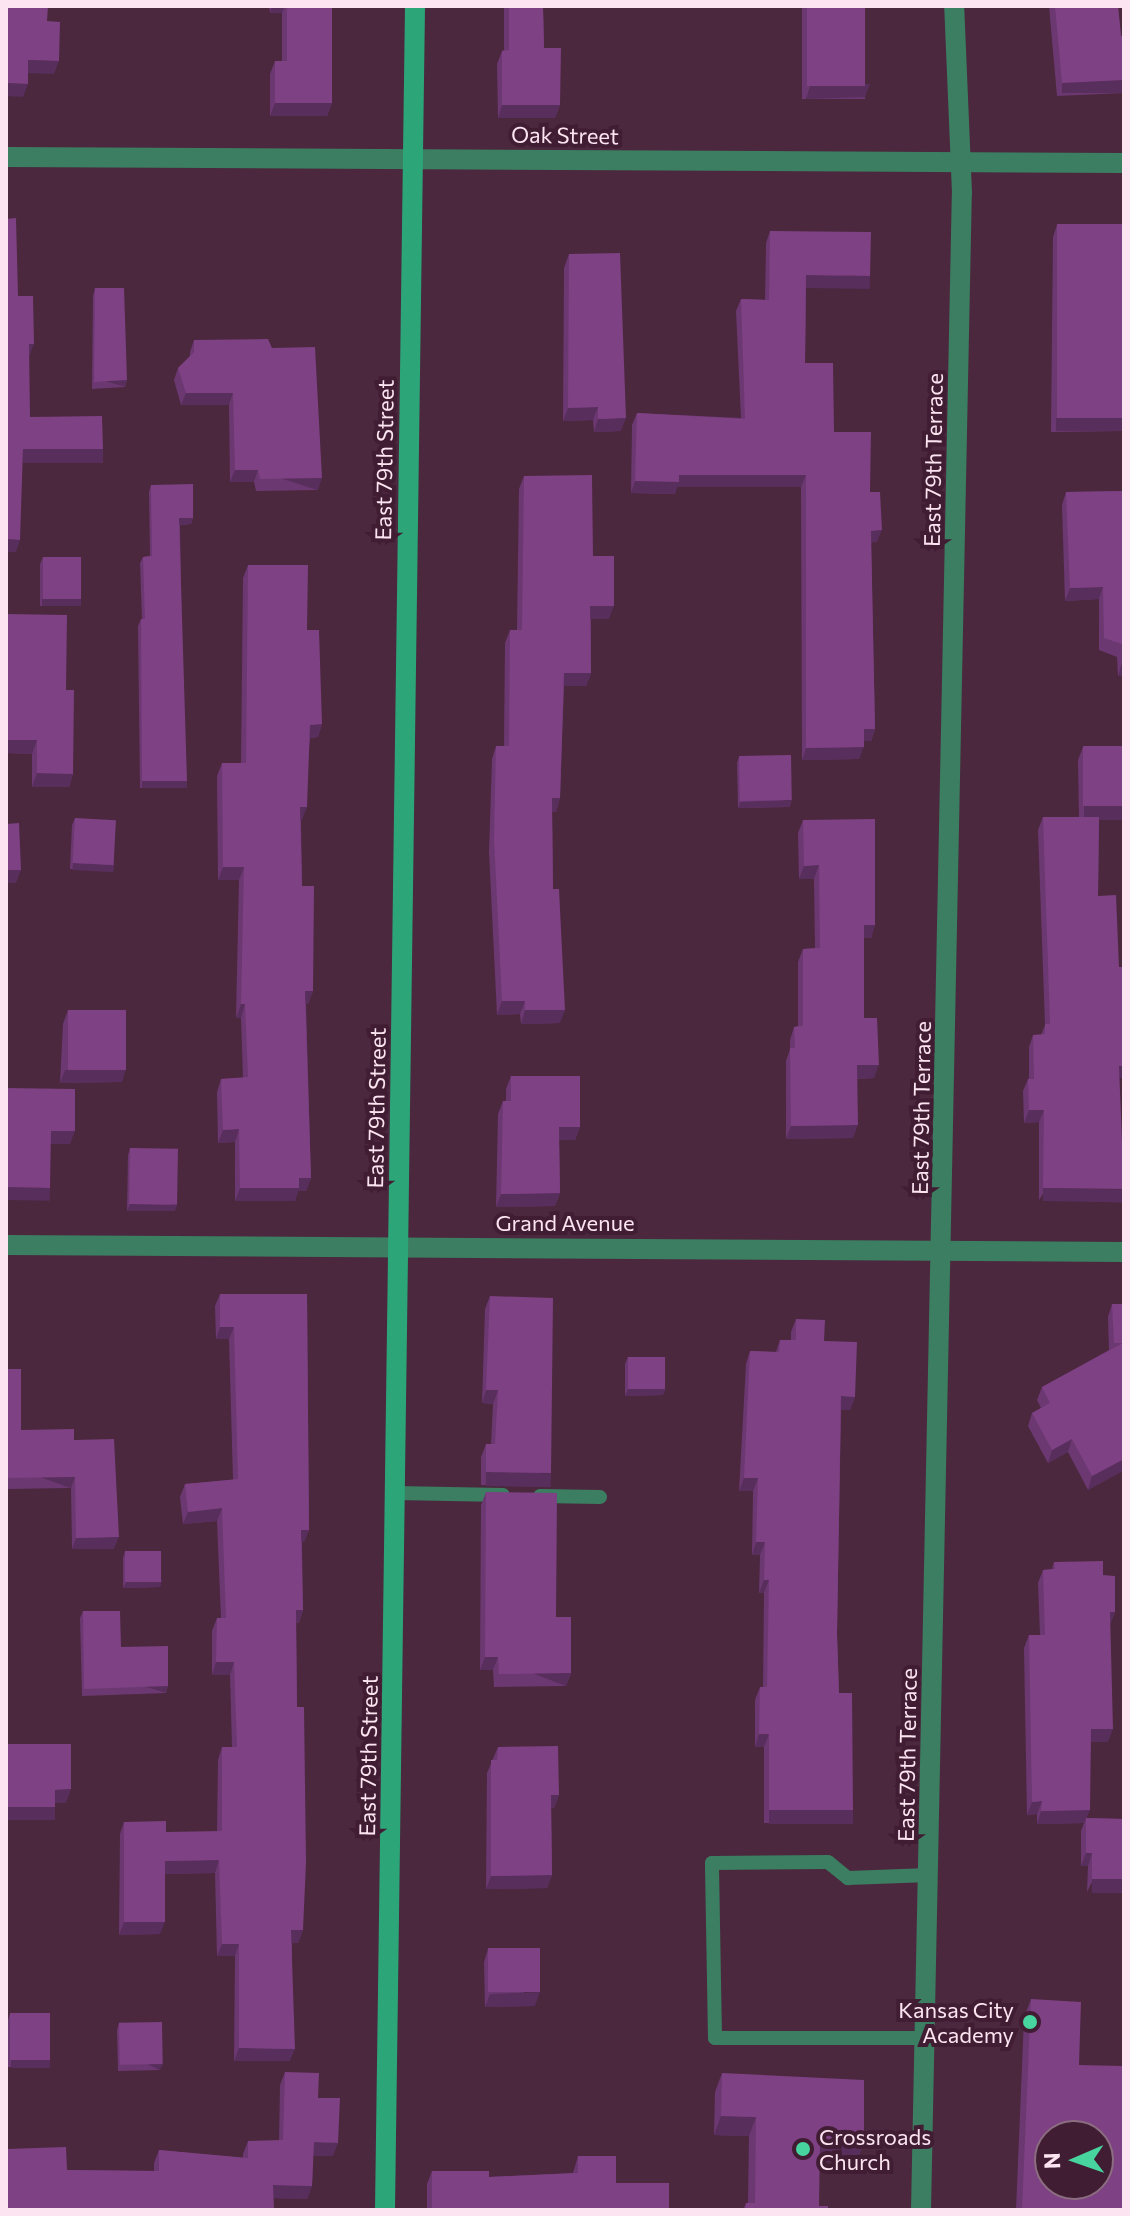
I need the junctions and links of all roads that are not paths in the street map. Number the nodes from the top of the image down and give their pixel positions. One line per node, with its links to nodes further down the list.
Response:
1 (415, 6): 4 (street, East 79th Street)
2 (954, 6): 5 (street, East 79th Terrace)
3 (6, 157): 4 (street, Oak Street)
4 (412, 158): 5 (street, Oak Street); 8 (street, East 79th Street)
5 (962, 163): 6 (street, Oak Street); 9 (street, East 79th Terrace)
6 (1124, 163)
7 (6, 1245): 8 (street, Grand Avenue)
8 (399, 1246): 9 (street, Grand Avenue); 11 (street, East 79th Street)
9 (943, 1250): 10 (street, Grand Avenue); 13 (street, East 79th Terrace)
10 (1124, 1252)
11 (395, 1493): 12 (lane); 15 (street, East 79th Street)
12 (600, 1497)
13 (929, 1875): 14 (street, East 79th Terrace); 14 (lane)
14 (925, 2038): 16 (street, East 79th Terrace)
15 (385, 2210)
16 (921, 2210)

